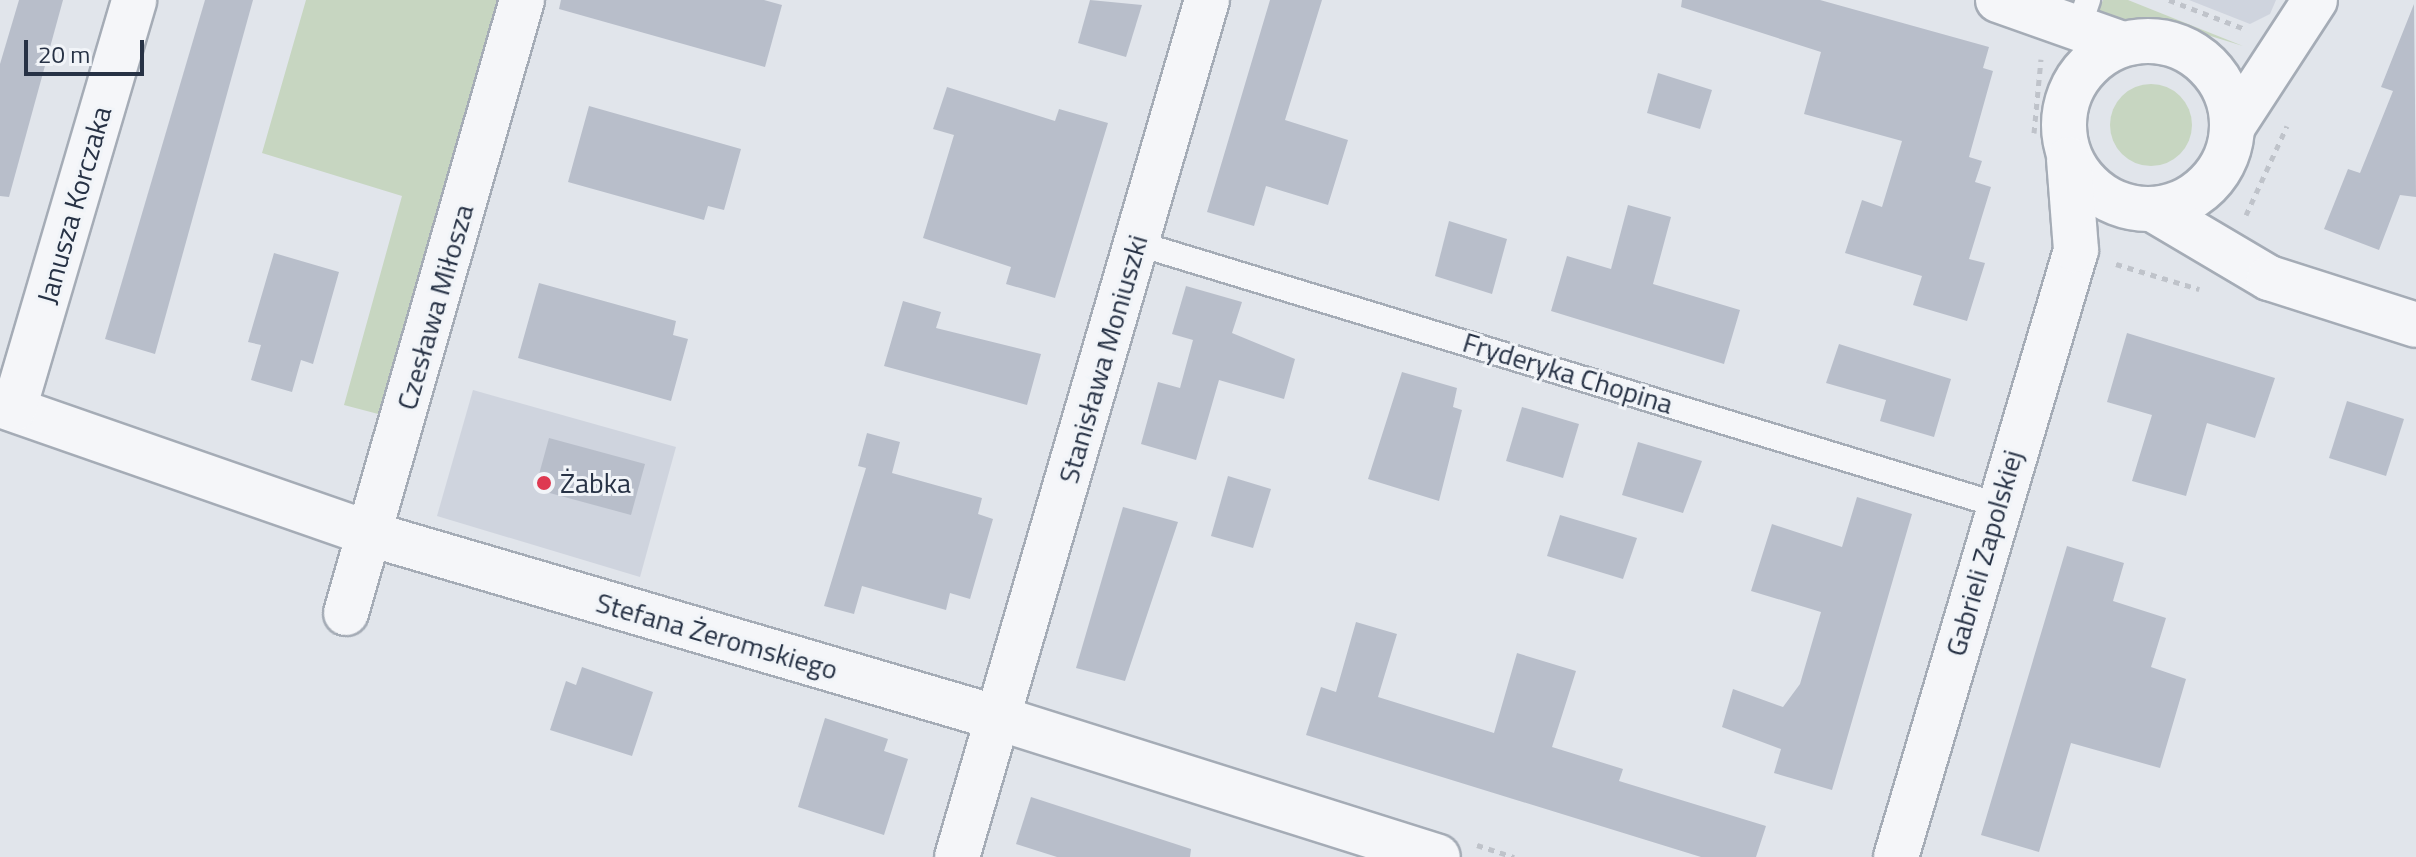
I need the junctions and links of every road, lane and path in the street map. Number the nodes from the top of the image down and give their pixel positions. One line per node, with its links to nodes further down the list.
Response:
1 (134, 0): 21 (street, Janusza Korczaka)
2 (522, 0): 23 (street, Czesława Miłosza)
3 (1207, 0): 17 (street, Stanisława Moniuszki)
4 (1998, 0): 7 (street)
5 (2169, 0): 9 (path)
6 (2315, 0): 9 (street)
7 (2073, 14): 8 (street); 11 (street)
8 (2122, 44): 10 (street); 11 (street)
9 (2269, 46): 10 (street); 13 (street)
10 (2211, 68): 13 (street)
11 (2071, 86): 14 (street)
12 (2291, 118): 16 (path)
13 (2228, 147): 15 (street); 16 (street)
14 (2069, 159): 15 (street); 18 (street, Gabrieli Zapolskiej)
15 (2142, 210): 16 (street); 18 (street)
16 (2232, 236): 20 (street)
17 (1136, 243): 22 (lane, Fryderyka Chopina); 25 (street, Stanisława Moniuszki)
18 (2093, 256): 19 (path); 22 (street, Gabrieli Zapolskiej)
19 (2184, 284)
20 (2416, 325)
21 (7, 407): 23 (street, Stefana Żeromskiego)
22 (1998, 505): 28 (street, Gabrieli Zapolskiej)
23 (370, 534): 24 (street, Czesława Miłosza); 25 (street, Stefana Żeromskiego)
24 (346, 613)
25 (998, 718): 26 (street, Stanisława Moniuszki); 27 (street, Stefana Żeromskiego)
26 (957, 857)
27 (1438, 857)
28 (1896, 857)

